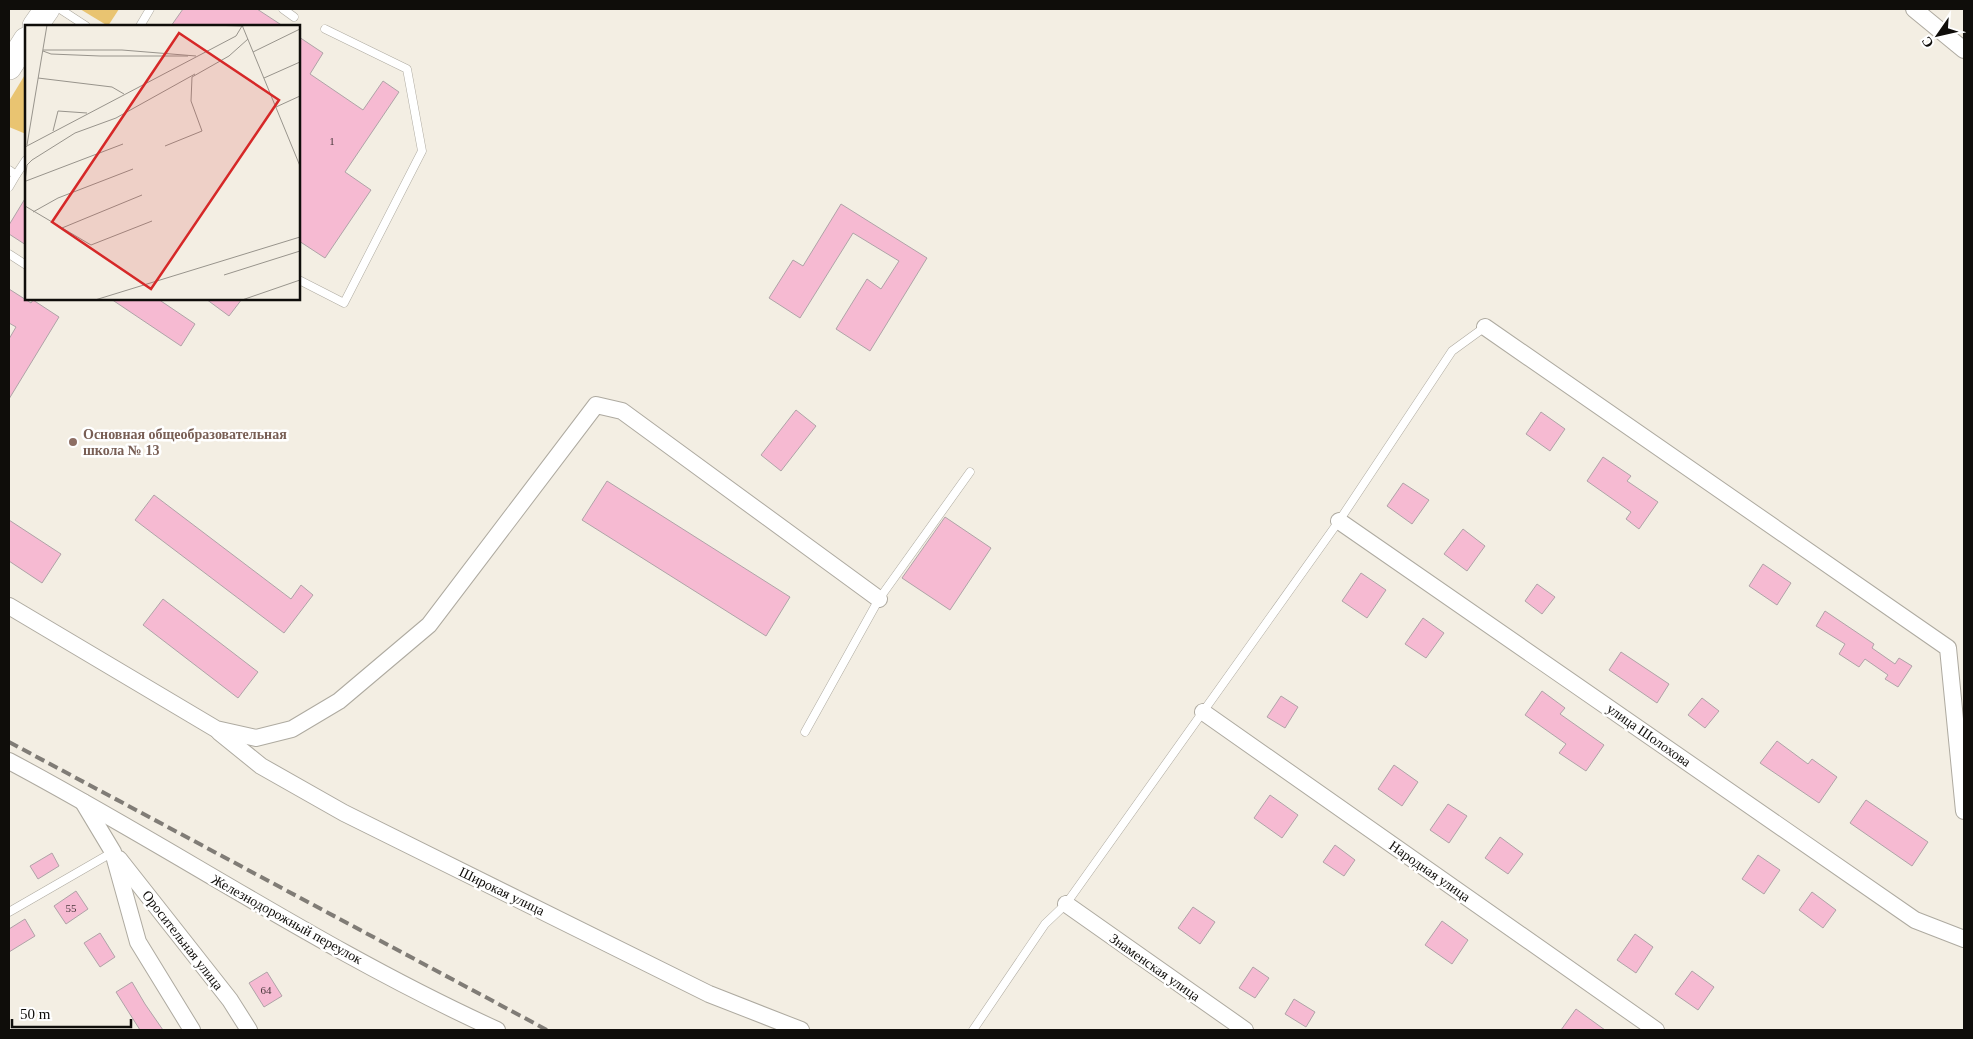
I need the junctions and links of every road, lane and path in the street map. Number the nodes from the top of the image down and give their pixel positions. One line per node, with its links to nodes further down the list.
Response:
1 (47, 9): 7 (main road)
2 (60, 9): 8 (lane)
3 (150, 9): 9 (lane)
4 (283, 9): 6 (lane)
5 (1914, 9): 12 (street)
6 (294, 16)
7 (36, 25)
8 (84, 25)
9 (141, 25)
10 (325, 30): 20 (lane)
11 (25, 42): 13 (main road)
12 (1964, 50)
13 (9, 67)
14 (25, 162): 16 (lane)
15 (9, 170): 16 (lane)
16 (16, 175): 17 (lane)
17 (9, 187)
18 (9, 254): 19 (lane)
19 (25, 264)
20 (300, 281)
21 (1485, 327): 23 (lane); 31 (street)
22 (970, 472): 24 (lane)
23 (1339, 521): 26 (lane); 35 (street, улица Шолохова)
24 (879, 599): 27 (street); 28 (lane)
25 (9, 606): 27 (street)
26 (1203, 712): 33 (lane); 42 (street, Народная улица)
27 (216, 730): 39 (street, Широкая улица)
28 (805, 732)
29 (9, 761): 30 (street, Оросительная улица)
30 (81, 800): 32 (street, Оросительная улица); 38 (street, Железнодорожный переулок)
31 (1964, 811)
32 (113, 852): 34 (lane); 36 (street, Оросительная улица); 37 (street, Оросительная улица)
33 (1066, 904): 40 (lane); 41 (street, Знаменская улица)
34 (9, 912)
35 (1964, 939)
36 (192, 1030)
37 (248, 1030)
38 (497, 1030)
39 (801, 1030)
40 (973, 1030)
41 (1245, 1030)
42 (1656, 1030)

